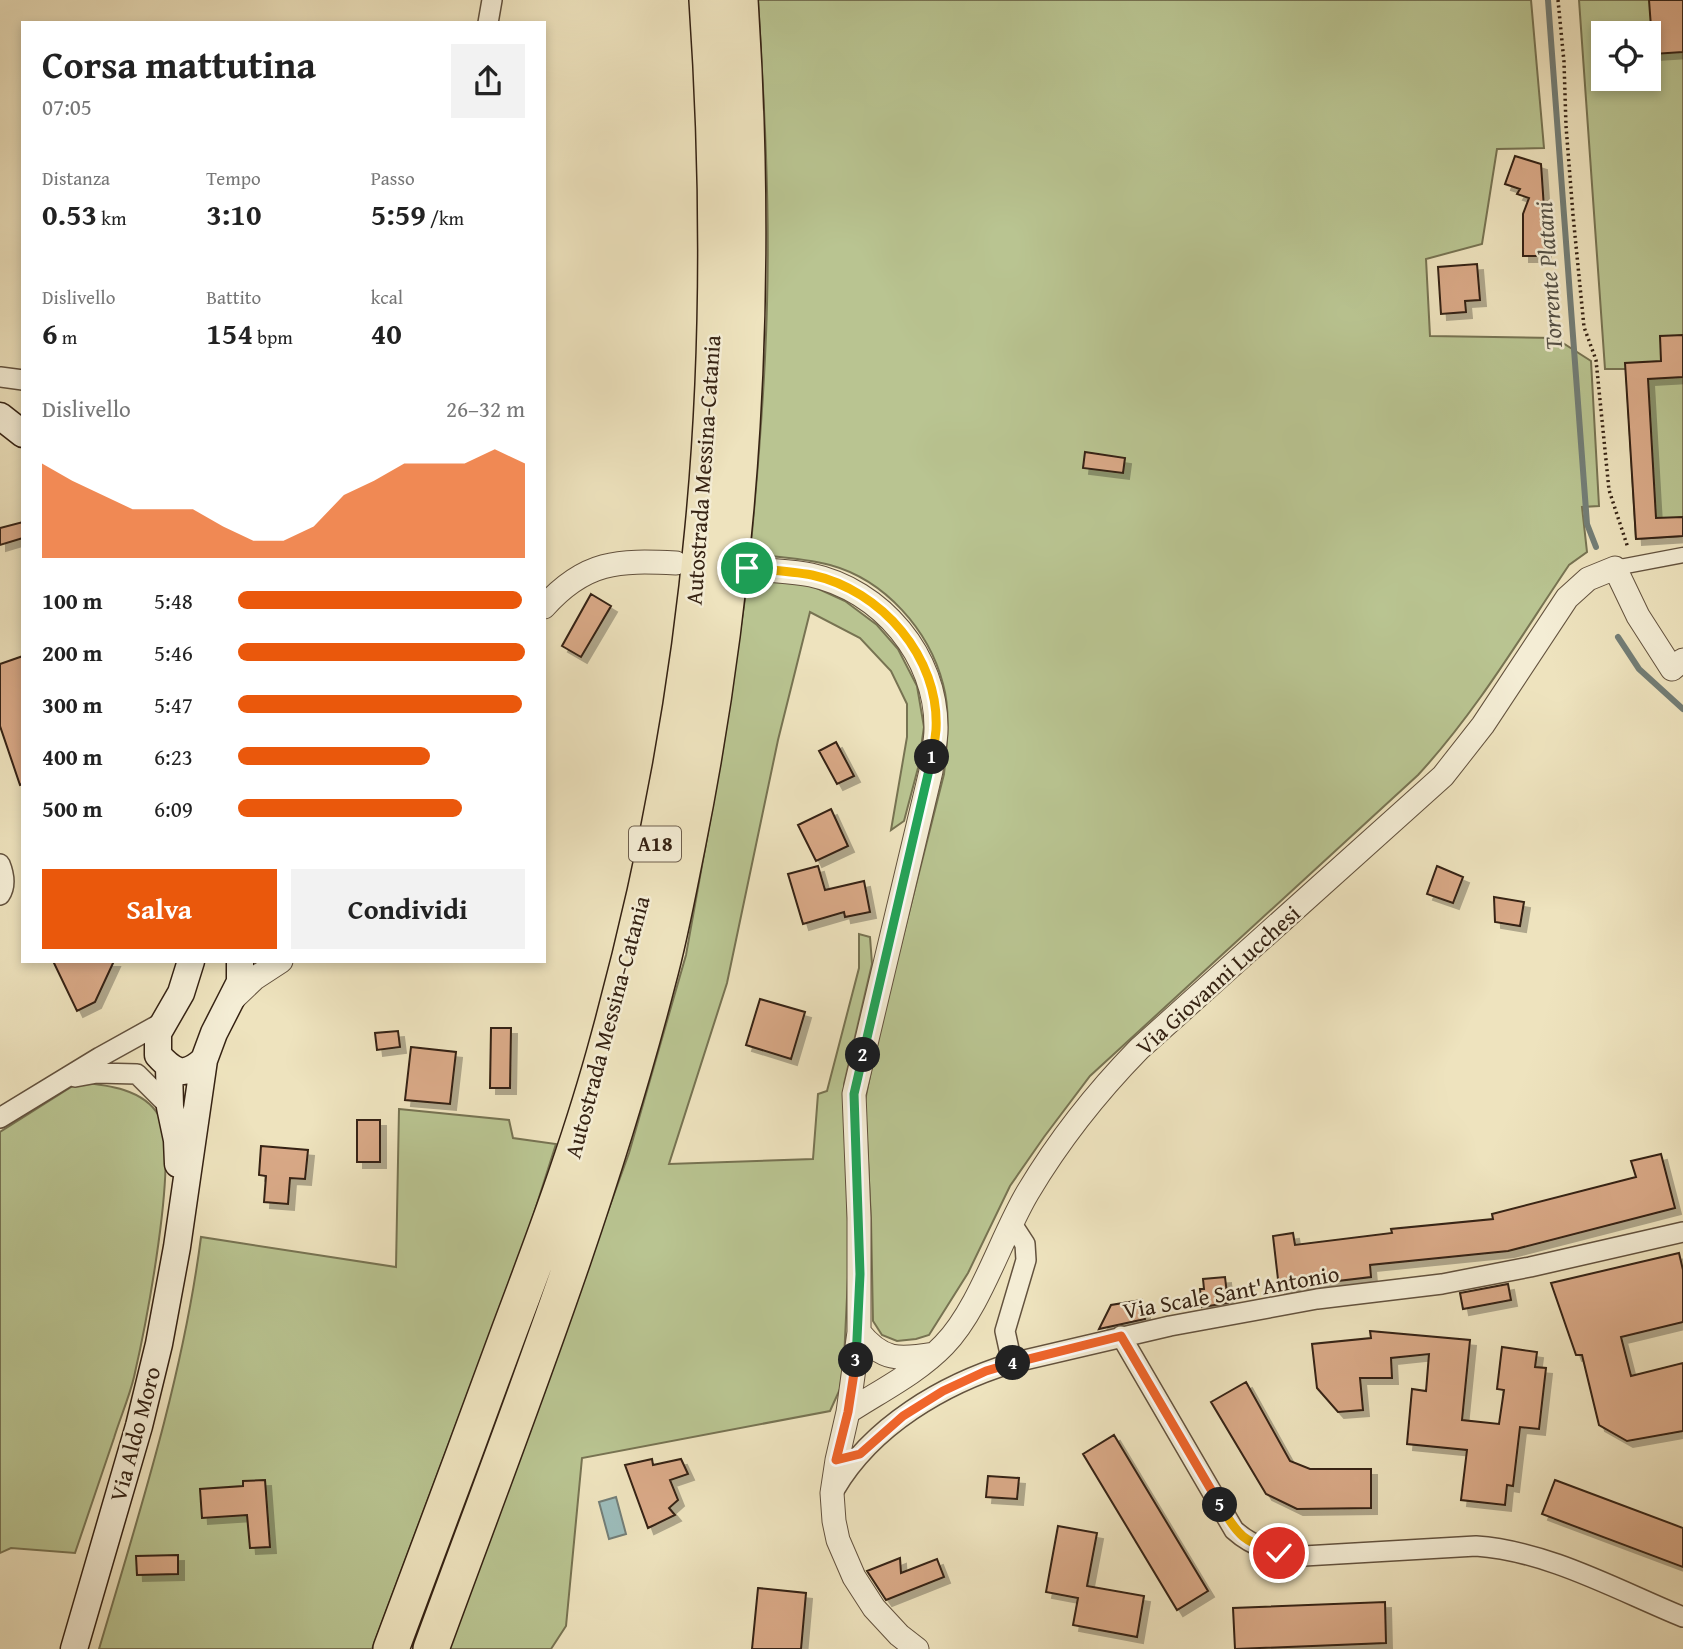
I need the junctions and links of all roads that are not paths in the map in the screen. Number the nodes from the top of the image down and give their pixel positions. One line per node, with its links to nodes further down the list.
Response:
1 (492, 0): 4 (street)
2 (707, 0): 41 (highway, Autostrada Messina-Catania / A18)
3 (740, 0): 42 (highway, Autostrada Messina-Catania / A18)
4 (488, 21)
5 (0, 377): 6 (street)
6 (21, 380)
7 (0, 416): 8 (main road)
8 (21, 432)
9 (1683, 555): 11 (street)
10 (676, 563): 13 (street)
11 (1625, 566): 14 (street); 29 (street, Via Giovanni Lucchesi)
12 (747, 568): 31 (street)
13 (546, 605)
14 (1679, 669)
15 (0, 864): 16 (street)
16 (0, 895)
17 (190, 963): 21 (main road)
18 (240, 963): 20 (main road)
19 (278, 963): 20 (street)
20 (232, 1000): 22 (main road)
21 (165, 1021): 23 (main road); 25 (street)
22 (204, 1060): 23 (main road); 28 (main road)
23 (169, 1067): 24 (street); 26 (main road)
24 (137, 1074): 25 (street); 26 (street)
25 (67, 1078): 27 (street)
26 (170, 1107): 28 (main road)
27 (0, 1118)
28 (180, 1215): 40 (main road, Via Aldo Moro)
29 (1012, 1224): 33 (street, Via Giovanni Lucchesi); 34 (street)
30 (1683, 1232): 32 (street, Via Scale Sant'Antonio)
31 (859, 1332): 33 (street); 35 (street)
32 (1121, 1336): 34 (street, Via Scale Sant'Antonio); 39 (street)
33 (934, 1354): 35 (street, Via Giovanni Lucchesi)
34 (1012, 1363): 36 (street, Via Scale Sant'Antonio)
35 (848, 1412): 37 (street)
36 (860, 1454): 37 (street); 38 (street, Via Scale Sant'Antonio)
37 (836, 1460): 38 (street)
38 (832, 1493): 43 (street)
39 (1683, 1617)
40 (74, 1649)
41 (391, 1649)
42 (431, 1649)
43 (917, 1649)

